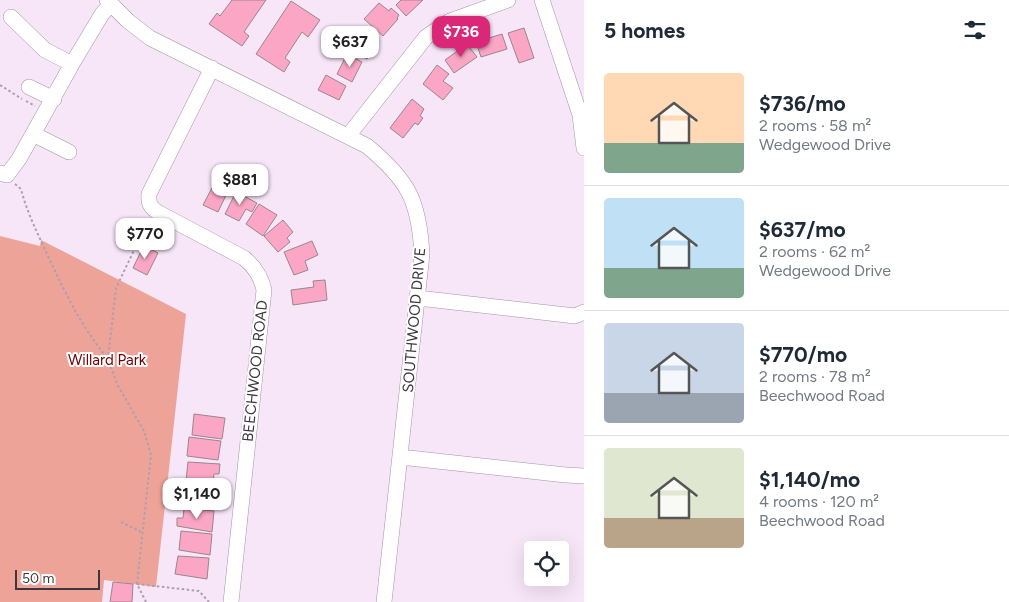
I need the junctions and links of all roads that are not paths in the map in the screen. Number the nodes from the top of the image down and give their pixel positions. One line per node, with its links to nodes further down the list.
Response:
1 (508, 0): 10 (street)
2 (542, 0): 11 (street)
3 (109, 2): 5 (street); 6 (street, SOUTHWOOD DRIVE)
4 (11, 17): 5 (street)
5 (72, 64): 8 (street)
6 (212, 68): 10 (street, SOUTHWOOD DRIVE); 18 (street, BEECHWOOD ROAD)
7 (29, 87): 8 (street)
8 (54, 99): 9 (street)
9 (33, 134): 12 (street); 13 (street)
10 (348, 136): 14 (street, SOUTHWOOD DRIVE)
11 (584, 148)
12 (69, 152)
13 (3, 174)
14 (418, 298): 15 (street); 16 (street, SOUTHWOOD DRIVE)
15 (584, 312)
16 (400, 457): 17 (street); 19 (street, SOUTHWOOD DRIVE)
17 (584, 476)
18 (230, 602)
19 (384, 602)

